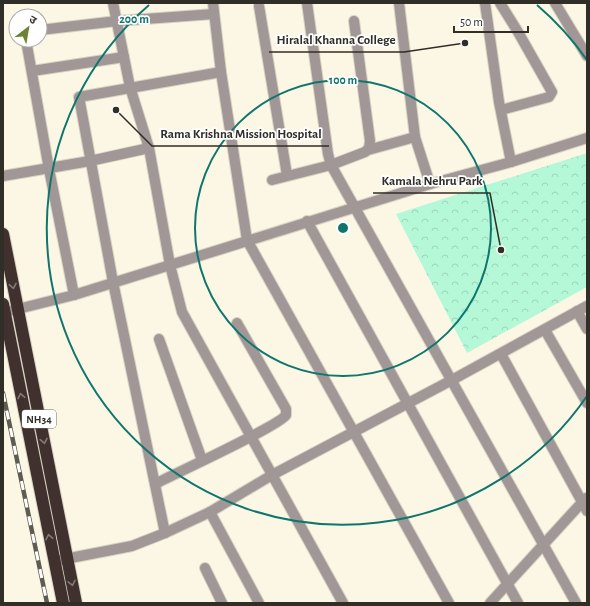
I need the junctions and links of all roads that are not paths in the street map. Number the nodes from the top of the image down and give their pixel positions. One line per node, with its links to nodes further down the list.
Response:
1 (112, 3): 11 (street)
2 (212, 3): 9 (street)
3 (307, 3): 26 (street)
4 (399, 3): 20 (street)
5 (485, 3): 19 (street)
6 (500, 3): 19 (street)
7 (555, 3): 14 (street)
8 (259, 6): 29 (street)
9 (214, 14): 11 (street); 17 (street)
10 (354, 21): 23 (street)
11 (117, 22): 12 (street); 15 (street)
12 (48, 29)
13 (28, 48): 16 (street)
14 (587, 56)
15 (124, 57): 16 (street); 18 (street)
16 (32, 72): 27 (street)
17 (221, 72): 18 (street); 35 (street)
18 (130, 88): 22 (street); 24 (street)
19 (501, 110): 25 (street)
20 (415, 137): 23 (street); 31 (street)
21 (587, 138): 25 (street)
22 (149, 148): 24 (street); 36 (street)
23 (368, 150): 26 (street)
24 (90, 161): 27 (street); 37 (street)
25 (511, 162): 31 (street)
26 (331, 164): 29 (street); 32 (street)
27 (49, 169): 28 (street); 38 (street)
28 (3, 176)
29 (287, 176): 30 (street)
30 (272, 180)
31 (430, 184): 32 (street)
32 (354, 207): 33 (street); 48 (street)
33 (307, 221): 35 (street); 49 (street)
34 (3, 234): 41 (highway, NH34, one-way to 41)
35 (247, 240): 36 (street); 51 (street)
36 (170, 265): 37 (street); 52 (street)
37 (113, 282): 38 (street); 55 (street)
38 (74, 295): 41 (street)
39 (587, 306): 42 (street)
40 (4, 308): 41 (street); 62 (highway, NH34, one-way to 40)
41 (17, 309): 61 (highway, NH34, one-way to 61)
42 (577, 311): 44 (street); 45 (street)
43 (237, 323): 52 (street)
44 (587, 329)
45 (545, 330): 47 (street); 50 (street)
46 (159, 339): 53 (street)
47 (501, 354): 48 (street); 56 (street)
48 (452, 380): 49 (street); 60 (street)
49 (407, 403): 51 (street); 64 (street)
50 (587, 403)
51 (354, 431): 54 (street); 70 (street)
52 (251, 436): 53 (street); 54 (street)
53 (202, 460): 55 (street)
54 (272, 475): 58 (street); 69 (street)
55 (155, 484): 59 (street)
56 (585, 499): 57 (street); 60 (street)
57 (587, 511)
58 (210, 512): 59 (street); 68 (street)
59 (165, 533): 61 (street)
60 (543, 545): 64 (street); 73 (street)
61 (67, 558): 62 (street); 66 (highway, NH34, one-way to 66)
62 (54, 561): 65 (highway, NH34)
63 (205, 568): 67 (street)
64 (507, 583): 71 (street); 72 (street)
65 (63, 603)
66 (76, 603)
67 (222, 603)
68 (259, 603)
69 (343, 603)
70 (449, 603)
71 (490, 603)
72 (518, 603)
73 (576, 603)

